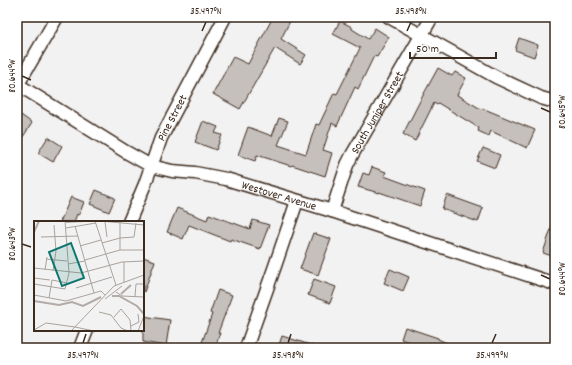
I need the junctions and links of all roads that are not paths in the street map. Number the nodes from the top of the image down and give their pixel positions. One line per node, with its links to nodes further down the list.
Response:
1 (57, 17): 6 (street)
2 (225, 17): 8 (street, Pine Street)
3 (389, 17): 5 (street)
4 (432, 17): 5 (street, South Juniper Street)
5 (421, 36): 7 (street); 10 (street, South Juniper Street)
6 (17, 84): 8 (street, Westover Avenue)
7 (555, 102)
8 (151, 166): 9 (street, Westover Avenue); 11 (street, Pine Street)
9 (297, 200): 10 (street, Westover Avenue); 15 (street)
10 (332, 211): 12 (street, Westover Avenue)
11 (128, 221)
12 (555, 284)
13 (86, 331): 14 (street)
14 (80, 348)
15 (246, 348)

